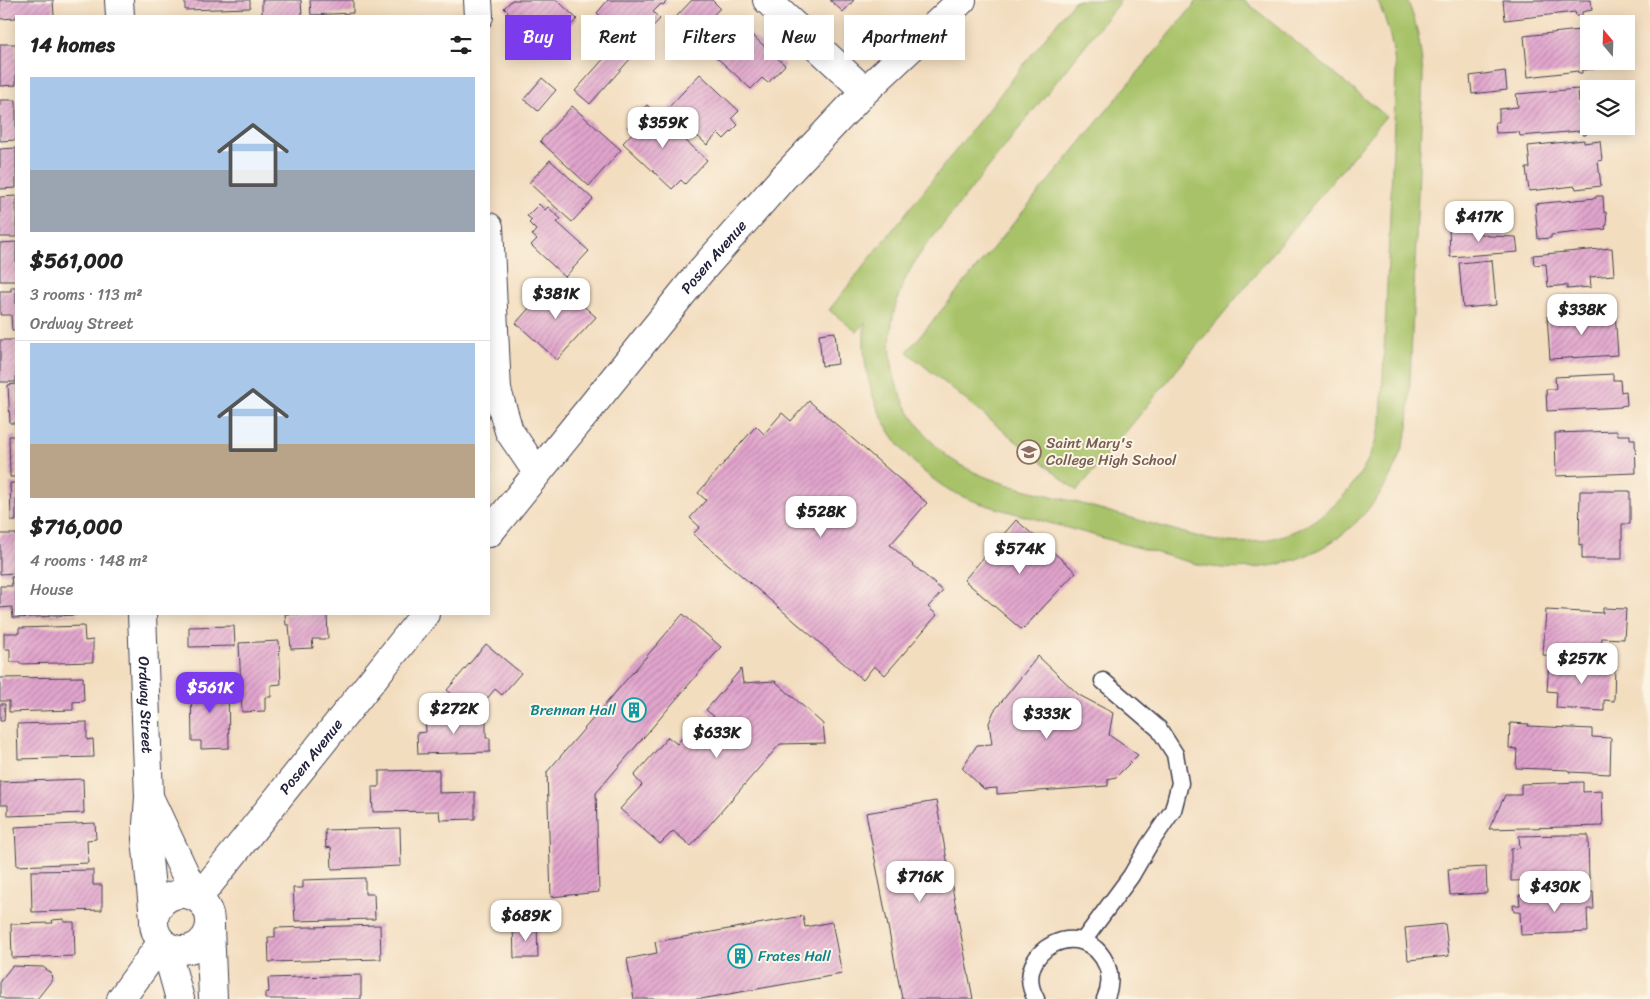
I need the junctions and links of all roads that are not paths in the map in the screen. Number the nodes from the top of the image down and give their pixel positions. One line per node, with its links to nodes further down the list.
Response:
1 (119, 0): 5 (street)
2 (478, 0): 6 (street)
3 (767, 0): 7 (street)
4 (962, 0): 7 (street, Posen Avenue)
5 (120, 15)
6 (479, 15)
7 (865, 91): 9 (street, Posen Avenue)
8 (490, 250): 9 (street)
9 (537, 472): 10 (street, Posen Avenue)
10 (490, 532)
11 (142, 615): 14 (street, Ordway Street)
12 (423, 615): 15 (street, Posen Avenue)
13 (1103, 681): 18 (lane)
14 (150, 797): 15 (street, Ordway Street); 17 (street, Ordway Street)
15 (197, 897): 16 (street); 17 (street)
16 (210, 927): 17 (street); 21 (street)
17 (161, 935): 19 (street); 20 (street, Ordway Street)
18 (1082, 941): 22 (lane); 23 (lane)
19 (121, 999)
20 (180, 999)
21 (214, 999)
22 (1036, 999)
23 (1105, 999)

